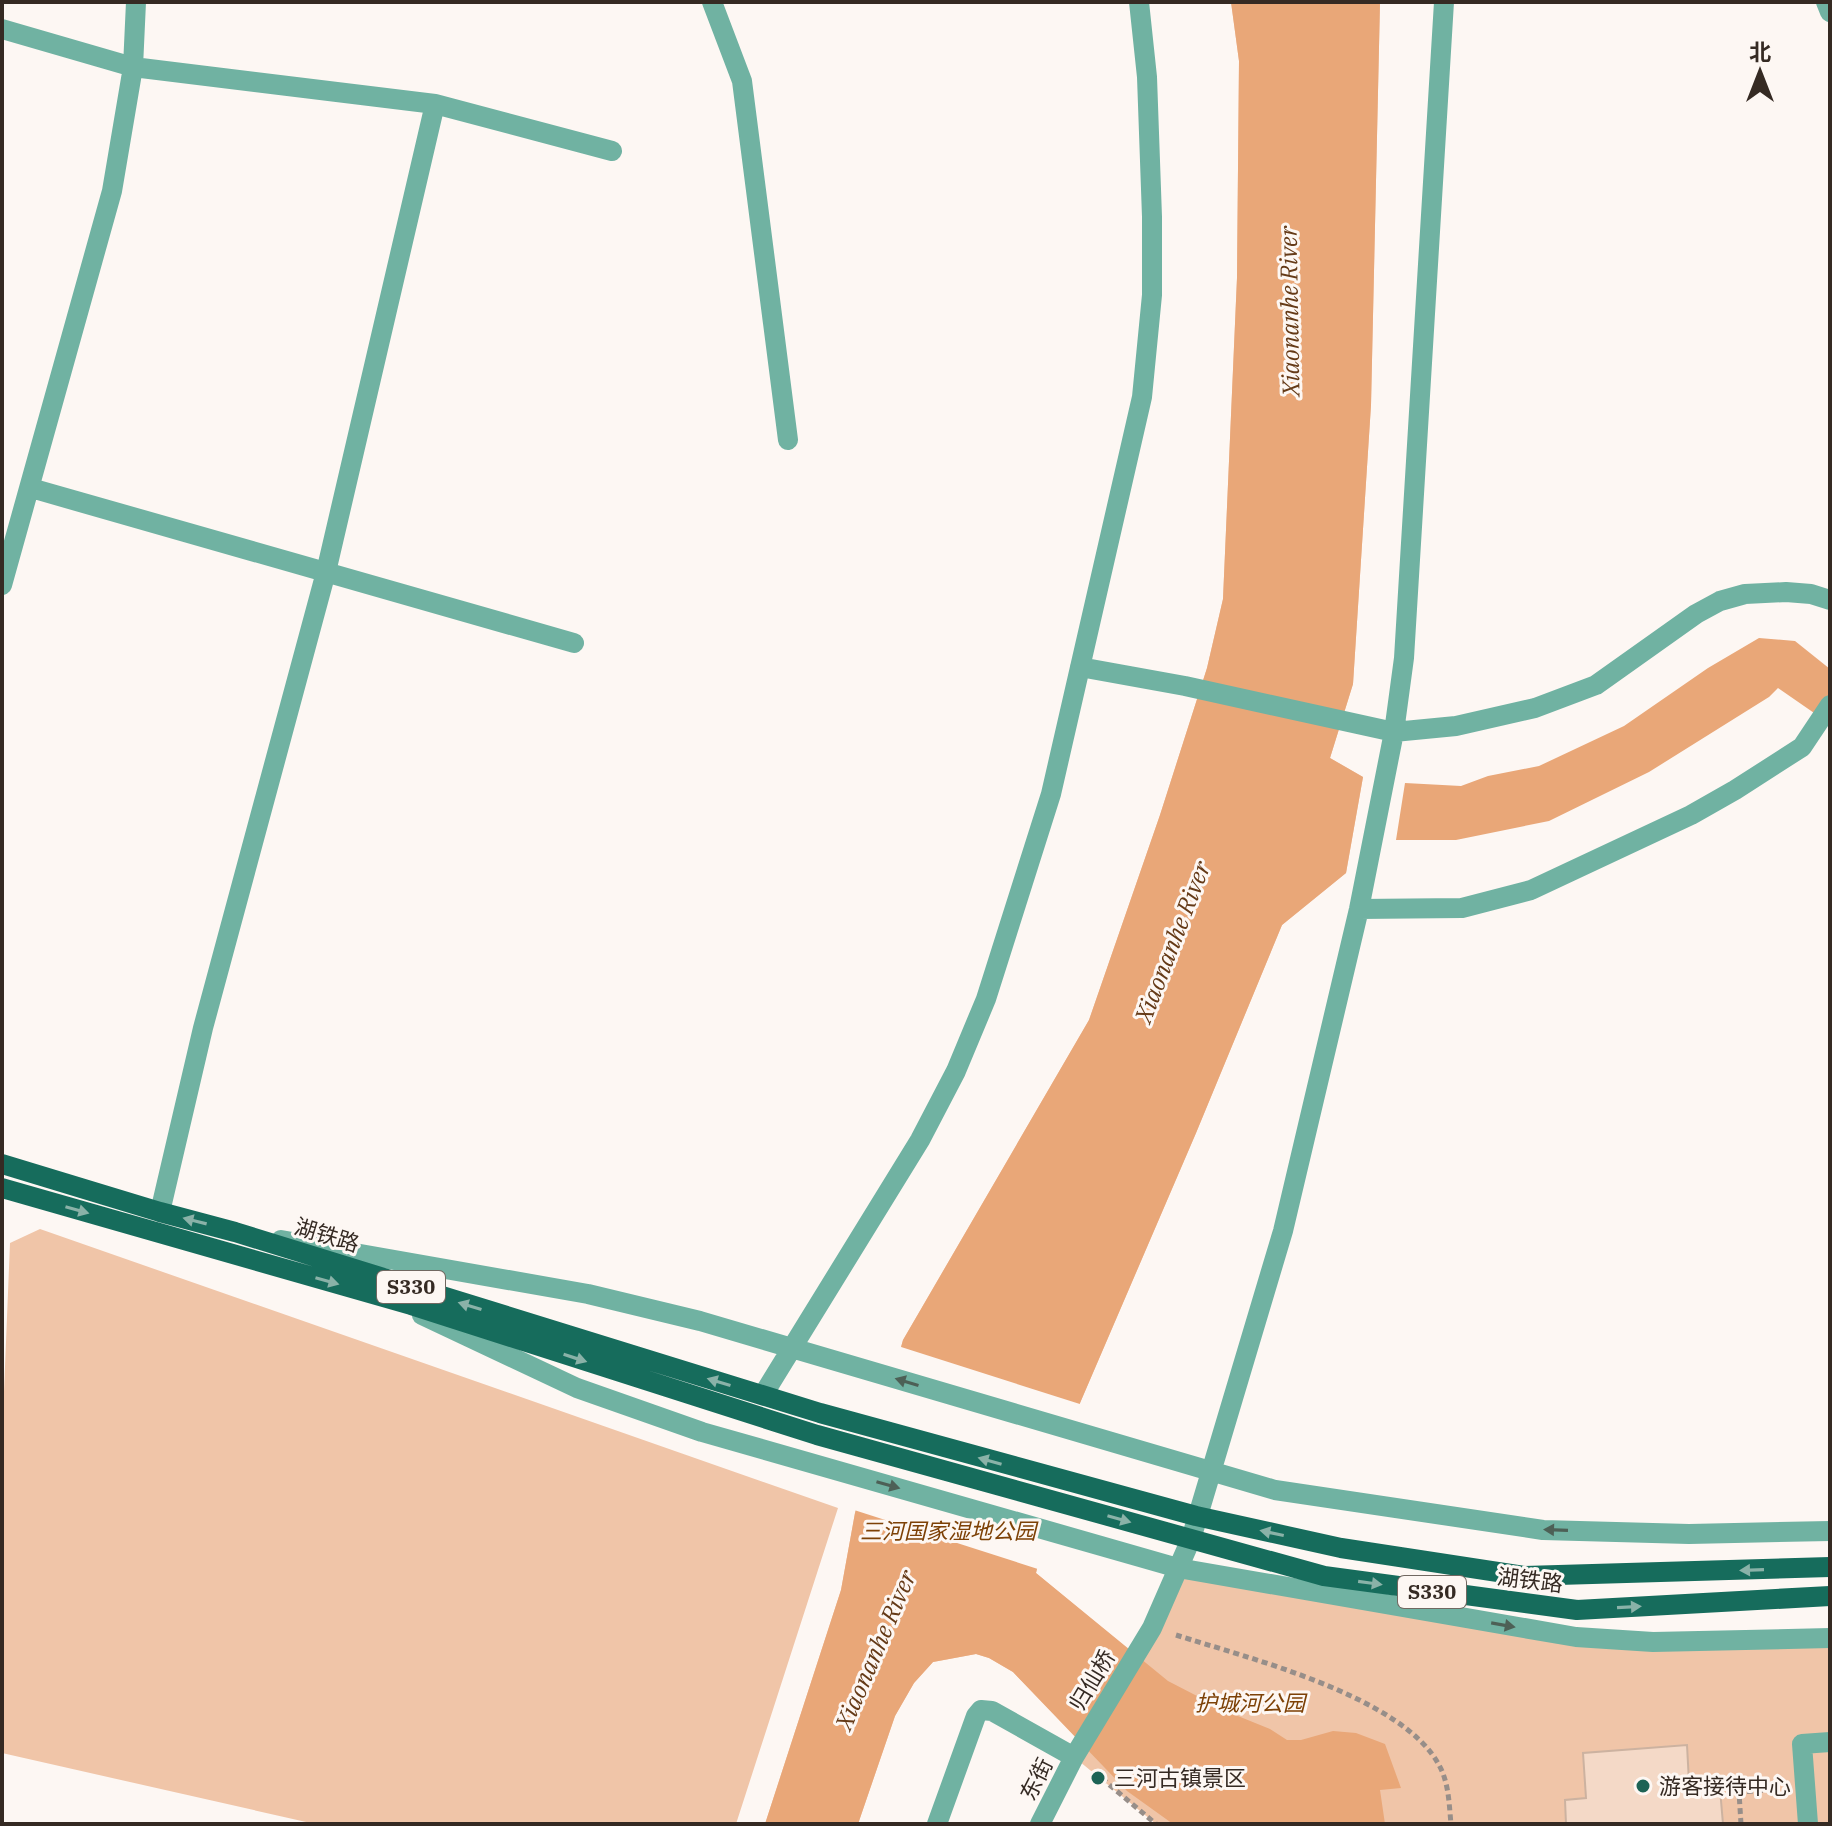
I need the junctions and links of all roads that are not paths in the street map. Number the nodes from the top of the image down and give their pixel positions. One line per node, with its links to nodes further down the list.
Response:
1 (136, 2): 8 (street)
2 (712, 2): 11 (street)
3 (1139, 2): 17 (street)
4 (1444, 2): 19 (street, 归仙桥)
5 (1826, 2): 6 (street)
6 (1830, 12)
7 (2, 29): 8 (street)
8 (133, 67): 9 (street); 12 (street)
9 (435, 104): 10 (street); 13 (street)
10 (612, 151)
11 (788, 440)
12 (31, 488): 13 (street); 14 (street)
13 (326, 572): 16 (street); 23 (street)
14 (2, 585)
15 (1830, 600): 19 (street)
16 (574, 643)
17 (1080, 667): 19 (street); 26 (street)
18 (1830, 705): 20 (street)
19 (1394, 732): 20 (street, 归仙桥)
20 (1359, 909): 28 (street, 归仙桥)
21 (2, 1164): 23 (main road, 湖铁路 / S330)
22 (2, 1188): 25 (main road, 湖铁路 / S330, one-way to 25)
23 (160, 1212): 24 (main road, 湖铁路 / S330, one-way to 23)
24 (235, 1232): 26 (street); 27 (main road, 湖铁路 / S330, one-way to 24)
25 (386, 1298): 31 (main road, 湖铁路 / S330, one-way to 31); 33 (street, one-way to 33)
26 (792, 1348): 27 (street); 28 (street, one-way to 26)
27 (763, 1395): 29 (main road, 湖铁路 / S330, one-way to 27)
28 (1210, 1472): 29 (street, 归仙桥); 30 (street, one-way to 28)
29 (1196, 1516): 31 (street, 归仙桥); 32 (main road, 湖铁路 / S330, one-way to 29)
30 (1830, 1531)
31 (1191, 1539): 33 (street, 归仙桥); 34 (main road, 湖铁路 / S330, one-way to 34)
32 (1830, 1567)
33 (1178, 1568): 35 (street, one-way to 35); 37 (street, 归仙桥)
34 (1830, 1596)
35 (1830, 1638)
36 (1830, 1742): 40 (street)
37 (1074, 1757): 38 (street); 39 (street, 东街)
38 (937, 1824)
39 (1040, 1824)
40 (1808, 1824)

